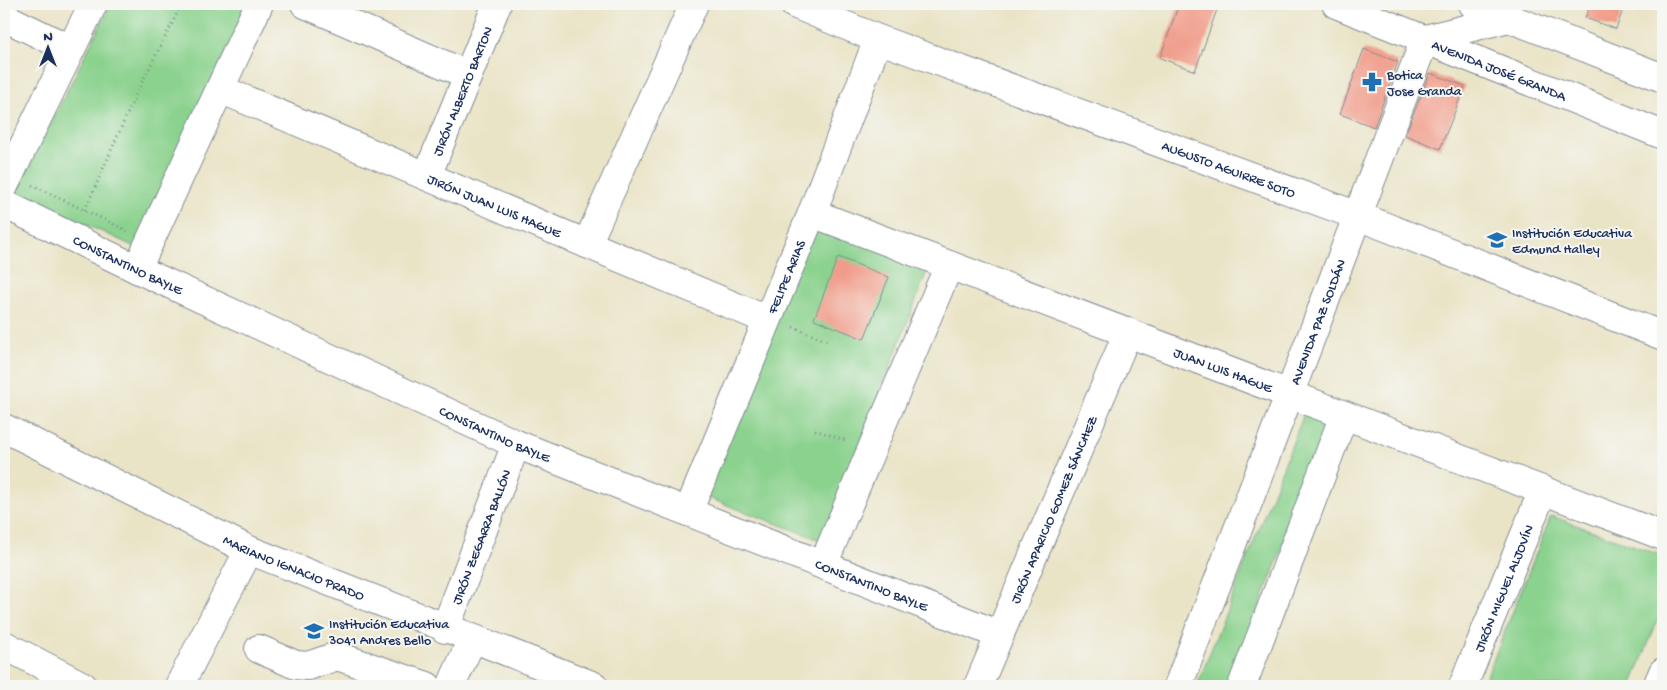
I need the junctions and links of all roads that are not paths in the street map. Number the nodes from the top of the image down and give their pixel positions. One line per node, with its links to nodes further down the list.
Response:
1 (93, 4): 13 (street)
2 (259, 4): 16 (street)
3 (305, 4): 14 (street)
4 (497, 4): 14 (street, JIRÓN ALBERTO BARTON)
5 (694, 4): 23 (street)
6 (794, 4): 11 (street, AUGUSTO AGUIRRE SOTO)
7 (1336, 4): 12 (street, AVENIDA JOSÉ GRANDA)
8 (1473, 4): 10 (street)
9 (4, 17): 13 (street)
10 (1509, 18): 12 (street); 15 (street)
11 (878, 39): 21 (street, FELIPE ARIAS); 22 (street, AUGUSTO AGUIRRE SOTO)
12 (1425, 39): 17 (street, AVENIDA JOSÉ GRANDA); 22 (street, AVENIDA PAZ SOLDÁN)
13 (70, 49): 19 (street)
14 (468, 75): 18 (street, JIRÓN ALBERTO BARTON)
15 (1663, 78)
16 (220, 89): 18 (street, JIRÓN JUAN LUIS HAGUE); 25 (street)
17 (1663, 135)
18 (427, 176): 23 (street, JIRÓN JUAN LUIS HAGUE)
19 (16, 185)
20 (4, 204): 25 (street, CONSTANTINO BAYLE)
21 (812, 213): 24 (street, JUAN LUIS HAGUE); 26 (street, FELIPE ARIAS)
22 (1358, 216): 28 (street, AUGUSTO AGUIRRE SOTO); 29 (street, AVENIDA PAZ SOLDÁN)
23 (587, 244): 26 (street, JIRÓN JUAN LUIS HAGUE)
24 (949, 265): 27 (street, JUAN LUIS HAGUE); 37 (street)
25 (137, 269): 32 (street, CONSTANTINO BAYLE)
26 (776, 322): 34 (street, FELIPE ARIAS)
27 (1128, 332): 29 (street, JUAN LUIS HAGUE); 39 (street, JIRÓN APARICIO GOMEZ SÁNCHEZ)
28 (1663, 336)
29 (1290, 394): 30 (street, JUAN LUIS HAGUE); 50 (street, AVENIDA PAZ SOLDÁN)
30 (1344, 415): 33 (street, JUAN LUIS HAGUE); 51 (street)
31 (4, 428): 36 (street, MARIANO IGNACIO PRADO)
32 (516, 444): 34 (street, CONSTANTINO BAYLE); 38 (street, JIRÓN ZEGARRA BALLÓN)
33 (1543, 490): 35 (street, JUAN LUIS HAGUE); 52 (street, JIRÓN MIGUEL ALJOVÍN)
34 (688, 512): 37 (street, CONSTANTINO BAYLE)
35 (1663, 536)
36 (249, 550): 38 (street, MARIANO IGNACIO PRADO); 45 (street)
37 (823, 565): 39 (street, CONSTANTINO BAYLE)
38 (446, 629): 40 (street, MARIANO IGNACIO PRADO)
39 (1000, 635): 49 (street, JIRÓN APARICIO GOMEZ SÁNCHEZ)
40 (472, 639): 47 (street); 48 (street, MARIANO IGNACIO PRADO)
41 (4, 645): 44 (street)
42 (259, 648): 46 (street)
43 (1663, 672): 53 (street)
44 (83, 686)
45 (179, 686)
46 (426, 686)
47 (451, 686)
48 (594, 686)
49 (978, 686)
50 (1178, 686)
51 (1242, 686)
52 (1463, 686)
53 (1657, 686)

